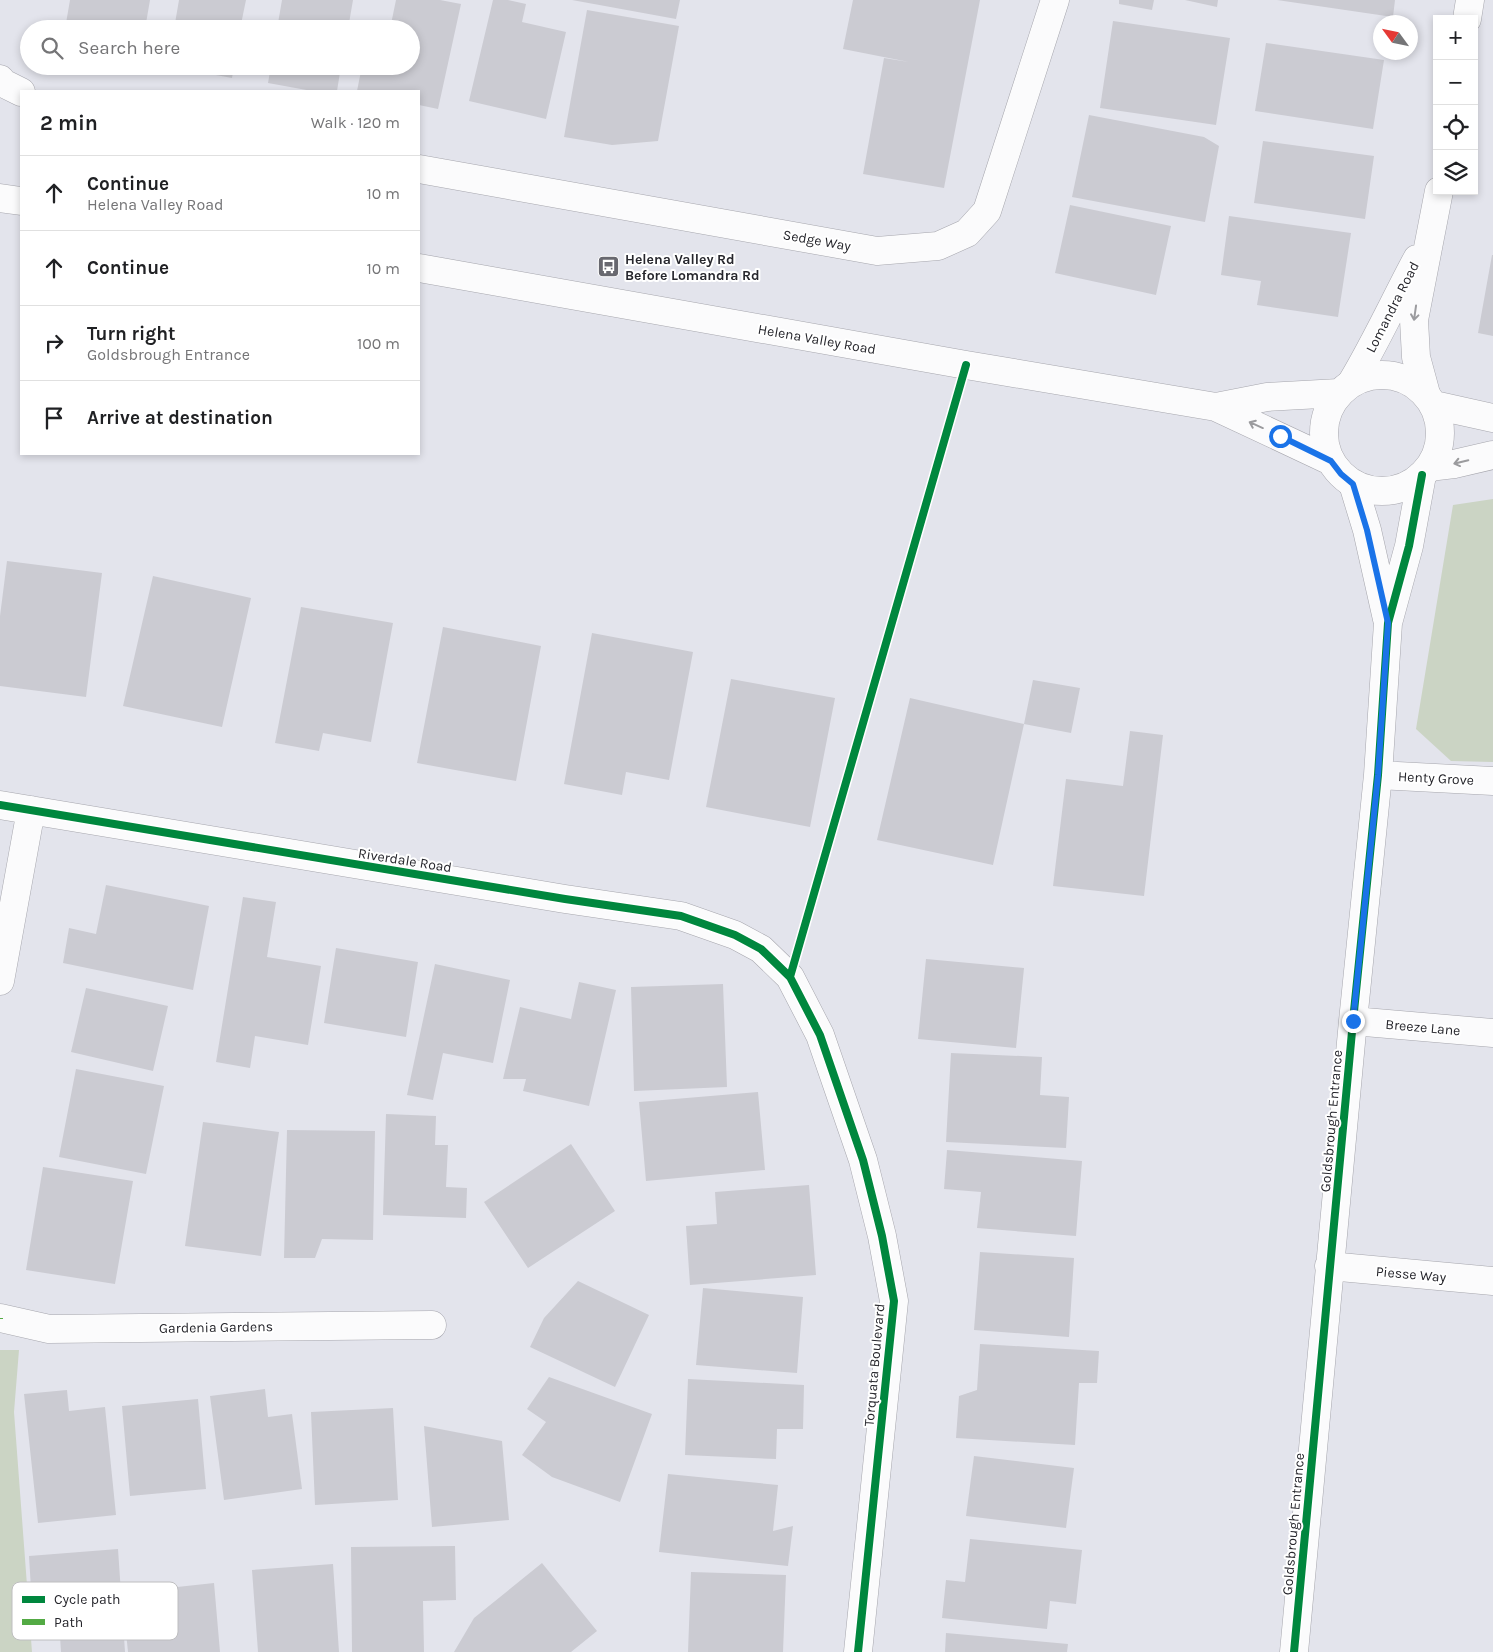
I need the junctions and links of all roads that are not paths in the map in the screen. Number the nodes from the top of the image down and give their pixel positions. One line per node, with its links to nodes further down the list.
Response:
1 (1054, 0): 6 (street, Sedge Way)
2 (1470, 0): 3 (street)
3 (1468, 15)
4 (0, 79): 5 (street)
5 (20, 92)
6 (420, 169)
7 (1438, 195): 10 (street, Lomandra Road)
8 (0, 198): 9 (street)
9 (20, 202)
10 (1432, 231): 12 (street, Lomandra Road); 13 (street, Lomandra Road, one-way to 13)
11 (420, 268): 14 (street, Helena Valley Road)
12 (1345, 388): 13 (street); 14 (street, Helena Valley Road); 17 (street)
13 (1430, 400): 15 (street); 18 (street)
14 (1216, 407): 17 (street, Helena Valley Road, one-way to 14)
15 (1493, 418)
16 (1493, 455): 18 (street, one-way to 18)
17 (1331, 461): 19 (street)
18 (1426, 471): 19 (street); 20 (street, Goldsbrough Entrance)
19 (1353, 484): 20 (street, Goldsbrough Entrance)
20 (1388, 623): 21 (street, Goldsbrough Entrance)
21 (1378, 775): 22 (street, Henty Grove); 27 (street, Goldsbrough Entrance)
22 (1493, 781)
23 (0, 805): 24 (street, Riverdale Road)
24 (30, 810): 25 (street, Riverdale Road); 26 (street)
25 (790, 977): 33 (street, Torquata Boulevard)
26 (0, 982)
27 (1353, 1021): 28 (street, Breeze Lane); 29 (street, Goldsbrough Entrance)
28 (1493, 1033)
29 (1329, 1266): 30 (street, Piesse Way); 34 (street, Goldsbrough Entrance)
30 (1493, 1281)
31 (0, 1318): 32 (street, Gardenia Gardens)
32 (432, 1325)
33 (858, 1652)
34 (1294, 1652)

